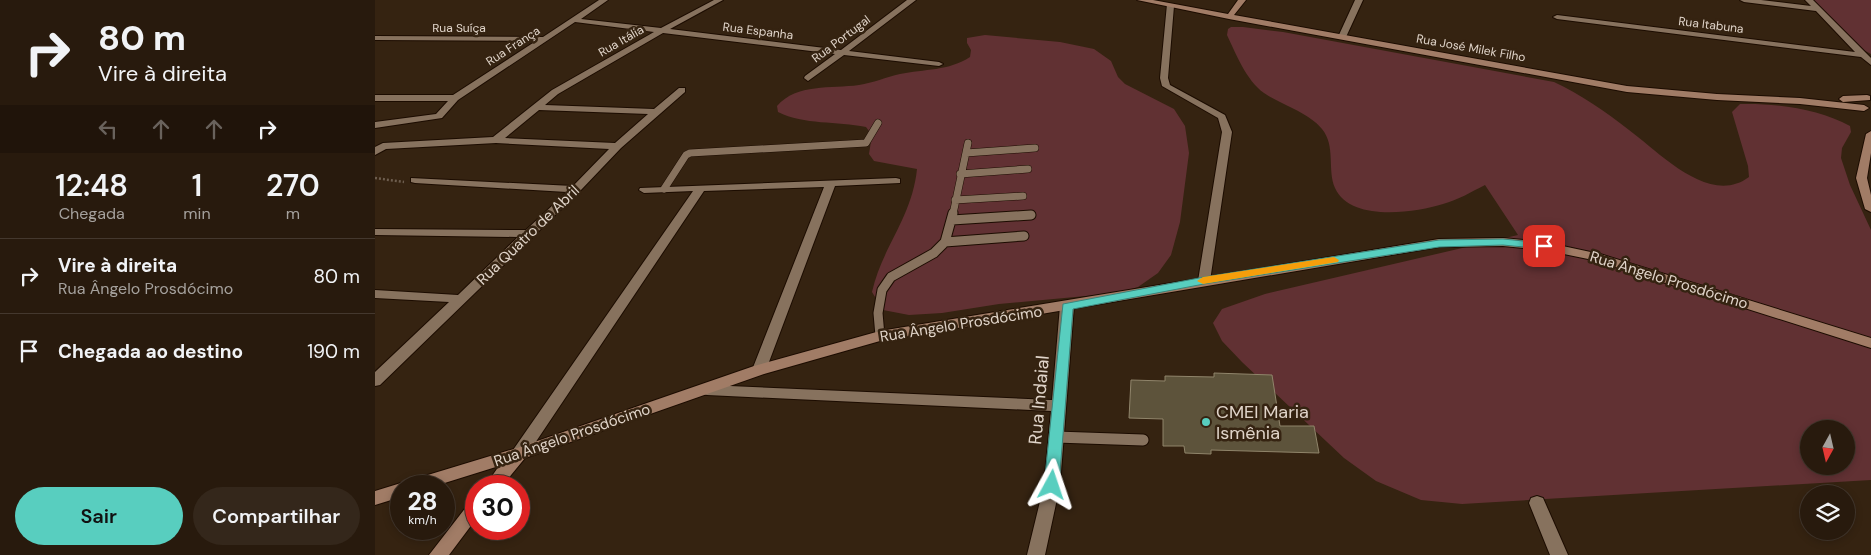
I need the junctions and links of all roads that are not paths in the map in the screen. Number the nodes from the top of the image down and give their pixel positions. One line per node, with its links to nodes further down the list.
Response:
1 (604, 0): 13 (street, Rua França)
2 (719, 0): 14 (street, Rua Itália)
3 (912, 0): 18 (street, Rua Portugal)
4 (1141, 0): 9 (street, Rua José Milek Filho)
5 (1242, 0): 11 (street)
6 (1359, 0): 15 (street)
7 (1744, 0): 10 (street)
8 (1809, 0): 10 (street)
9 (1170, 6): 11 (street, Rua José Milek Filho); 58 (street)
10 (1818, 9): 19 (street)
11 (1229, 16): 15 (street, Rua José Milek Filho)
12 (1557, 17): 19 (street, Rua Itabuna)
13 (574, 20): 14 (street, Rua Espanha); 17 (street, Rua França)
14 (661, 30): 18 (street, Rua Espanha); 28 (street, Rua Itália)
15 (1342, 37): 27 (street, Rua José Milek Filho)
16 (375, 38): 17 (street, Rua Suíça)
17 (544, 39): 25 (street, Rua França)
18 (840, 53): 21 (street, Rua Espanha); 22 (street, Rua Portugal)
19 (1863, 55): 20 (street)
20 (1871, 63)
21 (939, 64)
22 (808, 78)
23 (682, 90): 29 (street, Rua Quatro de Abril)
24 (375, 98): 25 (street)
25 (455, 98): 32 (street, Rua França)
26 (1869, 98): 27 (street, Rua José Milek Filho); 30 (street)
27 (1800, 100): 30 (street, Rua José Milek Filho)
28 (536, 107): 29 (street); 34 (street, Rua Itália)
29 (657, 112): 36 (street, Rua Quatro de Abril)
30 (1869, 112)
31 (878, 123): 47 (lane)
32 (375, 125)
33 (1870, 139): 51 (street)
34 (496, 140): 36 (street); 38 (street)
35 (968, 143): 39 (lane)
36 (617, 146): 46 (street, Rua Quatro de Abril)
37 (1035, 148): 39 (lane)
38 (375, 152)
39 (965, 153): 41 (lane)
40 (1028, 169): 41 (lane)
41 (960, 174): 50 (lane)
42 (415, 180): 46 (street)
43 (896, 180): 44 (street)
44 (831, 184): 45 (street); 65 (street)
45 (701, 188): 47 (street); 71 (street)
46 (576, 189): 55 (street, Rua Quatro de Abril)
47 (665, 189): 48 (street)
48 (644, 190)
49 (1023, 196): 50 (lane)
50 (955, 200): 53 (lane)
51 (1871, 209)
52 (1031, 215): 53 (lane)
53 (952, 220): 57 (lane)
54 (375, 232): 55 (street)
55 (529, 234): 60 (street, Rua Quatro de Abril)
56 (1024, 236): 57 (lane)
57 (945, 242): 62 (lane)
58 (1204, 281): 61 (street, Rua Ângelo Prosdócimo); 63 (street, Rua Ângelo Prosdócimo)
59 (375, 294): 60 (street)
60 (460, 299): 64 (street, Rua Quatro de Abril)
61 (1067, 306): 62 (street, Rua Ângelo Prosdócimo); 68 (street, Rua Indaial)
62 (880, 336): 65 (street, Rua Ângelo Prosdócimo)
63 (1871, 343)
64 (382, 367): 66 (street, Rua Quatro de Abril)
65 (759, 370): 67 (street, Rua Ângelo Prosdócimo)
66 (375, 381)
67 (707, 390): 68 (street); 71 (street, Rua Ângelo Prosdócimo)
68 (1058, 406): 69 (street, Rua Indaial)
69 (1056, 437): 70 (lane); 79 (street, Rua Indaial)
70 (1143, 440)
71 (519, 454): 72 (street, Rua Ângelo Prosdócimo); 73 (street)
72 (450, 475)
73 (502, 475)
74 (390, 493): 75 (street)
75 (375, 498)
76 (1537, 503): 80 (street)
77 (465, 521): 78 (street)
78 (438, 555)
79 (1036, 555)
80 (1559, 555)

